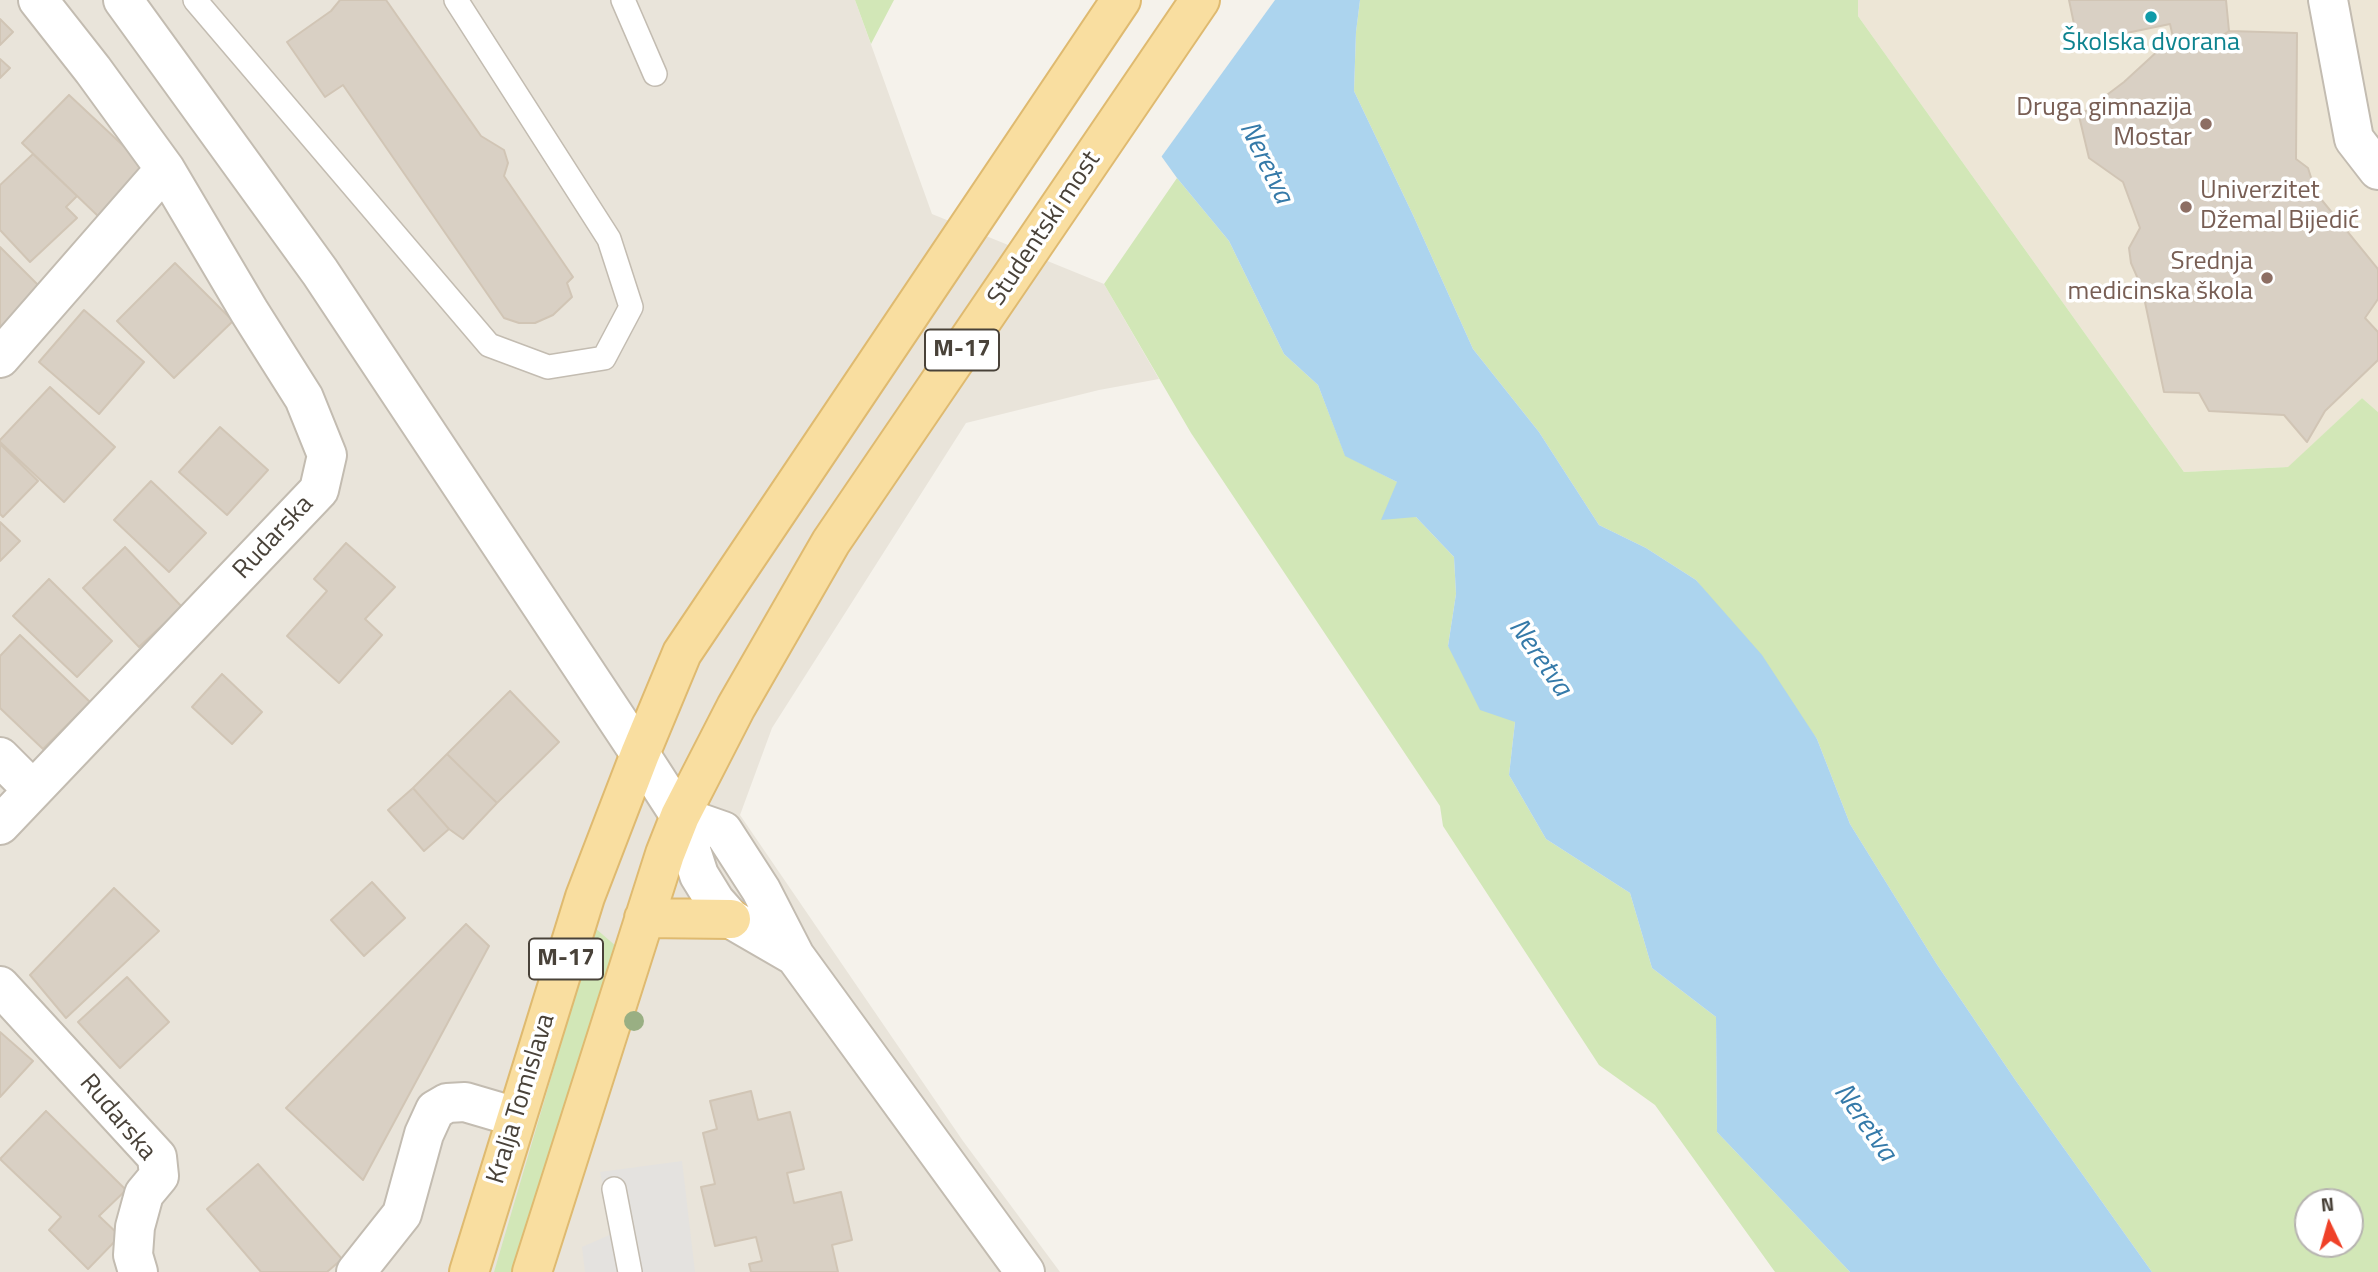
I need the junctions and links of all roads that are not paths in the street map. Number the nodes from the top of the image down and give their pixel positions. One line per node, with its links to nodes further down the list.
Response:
1 (38, 0): 11 (street, Rudarska)
2 (123, 0): 14 (street)
3 (195, 0): 4 (lane)
4 (456, 0)
5 (623, 0): 9 (lane)
6 (1121, 0): 14 (main road, Kralja Tomislava / M-17)
7 (1200, 0): 17 (main road, Studentski most / M-17)
8 (2328, 0): 10 (street)
9 (655, 74)
10 (2366, 134): 12 (street)
11 (165, 169): 13 (street); 16 (street, Rudarska)
12 (2378, 170)
13 (0, 358)
14 (640, 754): 17 (street); 23 (main road, Kralja Tomislava / M-17)
15 (0, 757): 16 (street)
16 (33, 790): 18 (street, Rudarska)
17 (680, 816): 19 (main road, M-17); 20 (street); 21 (street)
18 (0, 825)
19 (644, 918): 20 (main road); 28 (main road, M-17)
20 (731, 919): 21 (street)
21 (795, 956): 30 (street)
22 (0, 986): 25 (street, Rudarska)
23 (516, 1118): 26 (street); 27 (main road, Kralja Tomislava / M-17)
24 (614, 1189): 29 (lane)
25 (138, 1272)
26 (356, 1272)
27 (469, 1272)
28 (532, 1272)
29 (630, 1272)
30 (1025, 1272)

